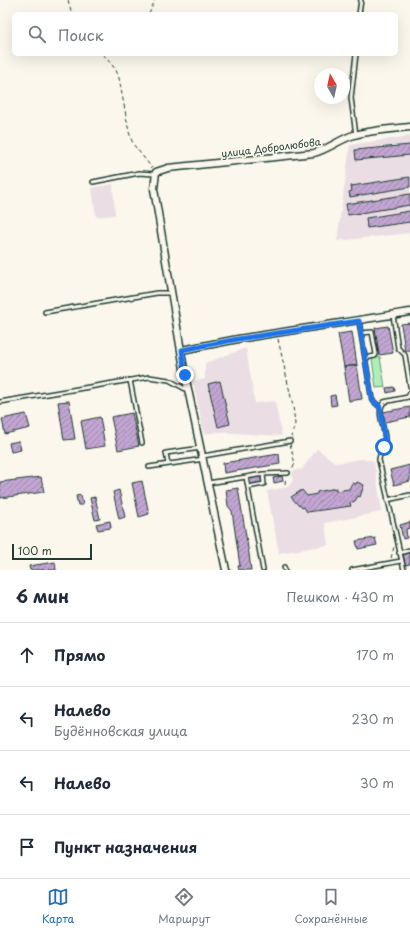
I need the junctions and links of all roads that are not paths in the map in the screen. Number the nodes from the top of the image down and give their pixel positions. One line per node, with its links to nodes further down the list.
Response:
1 (361, 0): 2 (lane)
2 (360, 12)
3 (356, 56): 5 (lane)
4 (410, 127): 5 (street, улица Добролюбова)
5 (356, 134): 6 (street, улица Добролюбова)
6 (155, 173): 7 (lane); 8 (street)
7 (92, 182)
8 (172, 293): 9 (lane); 14 (street)
9 (45, 312)
10 (410, 312): 11 (street)
11 (393, 315): 12 (street); 17 (lane)
12 (359, 321): 13 (lane); 14 (street)
13 (361, 333): 15 (lane); 15 (lane)
14 (182, 350): 19 (street)
15 (365, 358): 22 (lane)
16 (130, 380): 19 (lane); 21 (lane); 24 (lane)
17 (410, 380): 18 (lane)
18 (410, 386)
19 (190, 392): 25 (street)
20 (410, 392): 22 (lane)
21 (0, 402)
22 (380, 407): 35 (lane)
23 (290, 441): 26 (lane)
24 (142, 443)
25 (202, 448): 26 (street); 27 (lane)
26 (203, 457): 27 (lane); 32 (street)
27 (168, 464): 28 (lane)
28 (149, 467)
29 (288, 473): 30 (lane)
30 (263, 474): 31 (lane); 33 (lane)
31 (246, 477): 32 (lane); 33 (lane)
32 (208, 483): 39 (street)
33 (248, 487): 40 (lane)
34 (410, 495): 35 (lane)
35 (387, 500): 37 (lane)
36 (410, 550): 37 (lane)
37 (399, 553): 38 (lane)
38 (401, 561): 41 (lane); 42 (lane)
39 (226, 570)
40 (263, 570)
41 (352, 570)
42 (404, 570)

